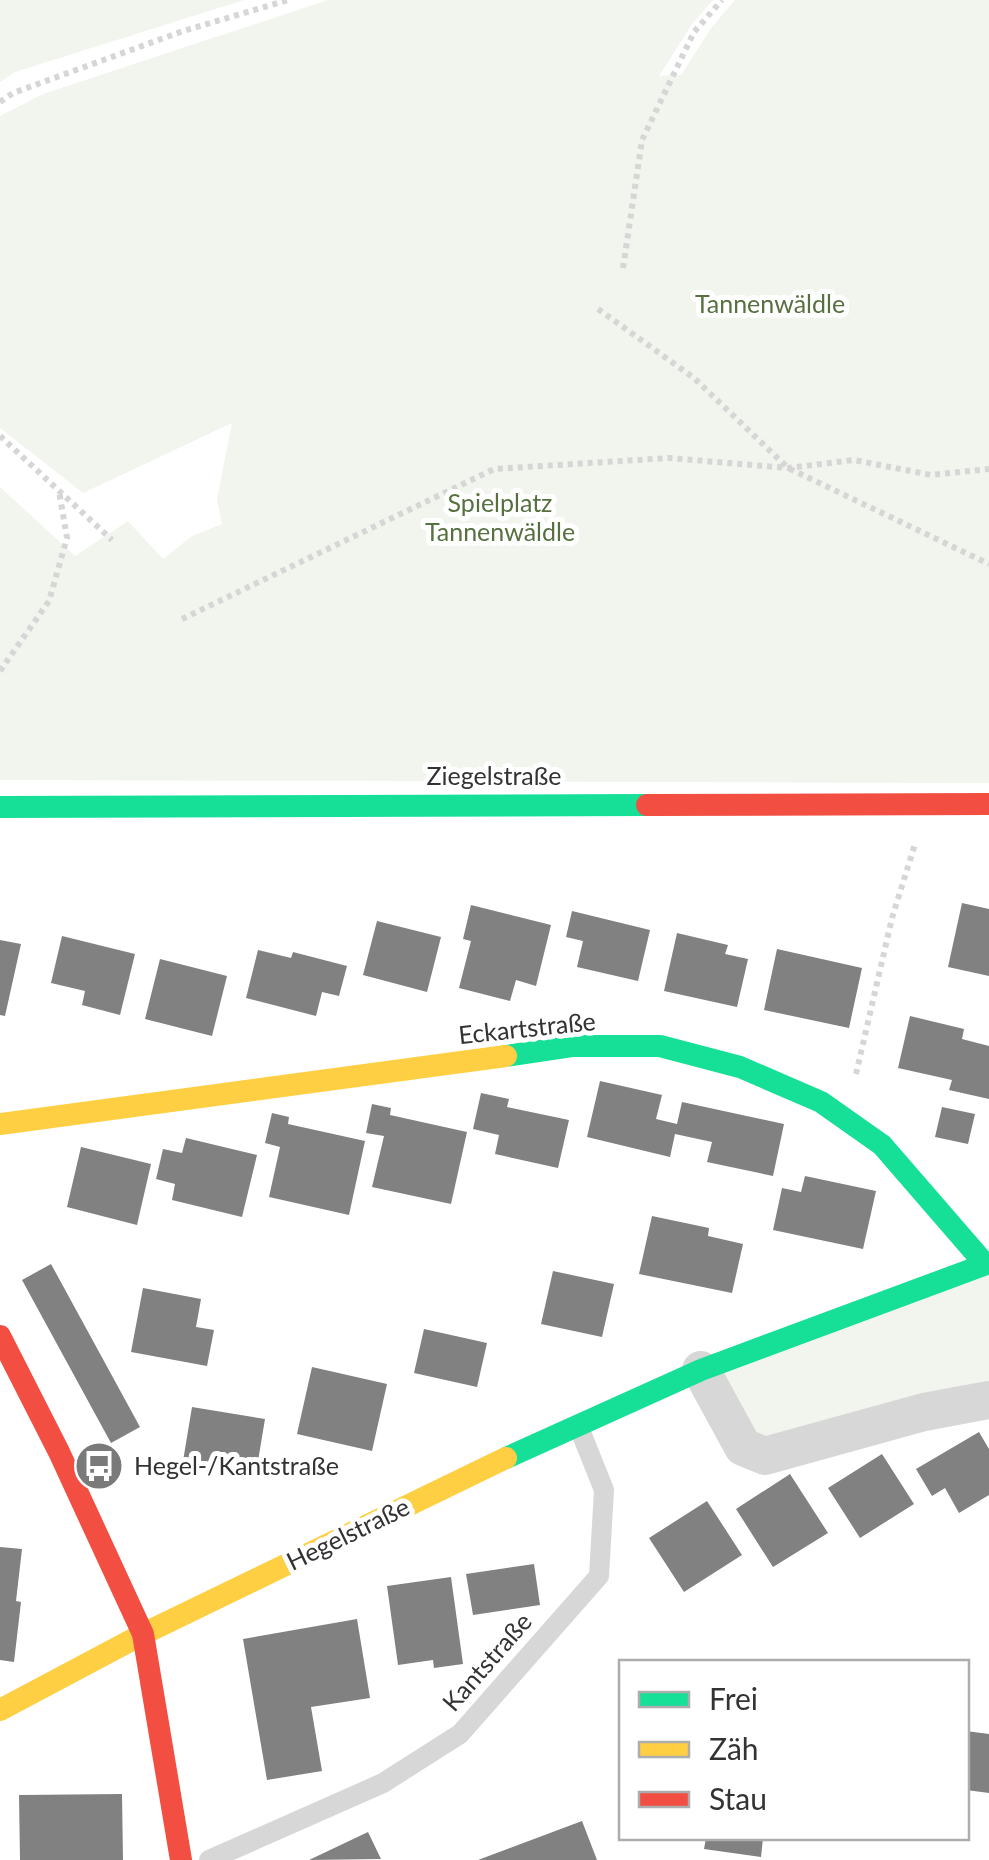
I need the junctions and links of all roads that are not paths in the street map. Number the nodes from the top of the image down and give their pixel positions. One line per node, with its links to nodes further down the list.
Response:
1 (989, 804): 2 (street, Ziegelstraße)
2 (0, 807)
3 (0, 1124): 4 (street, Eckartstraße)
4 (987, 1264): 6 (street, Hegelstraße)
5 (0, 1336): 9 (street)
6 (701, 1370): 7 (street); 8 (street, Hegelstraße)
7 (989, 1400)
8 (578, 1426): 9 (street, Hegelstraße); 12 (lane, Kantstraße)
9 (143, 1634): 10 (street, Hegelstraße); 11 (street)
10 (0, 1710)
11 (181, 1860)
12 (209, 1860)

